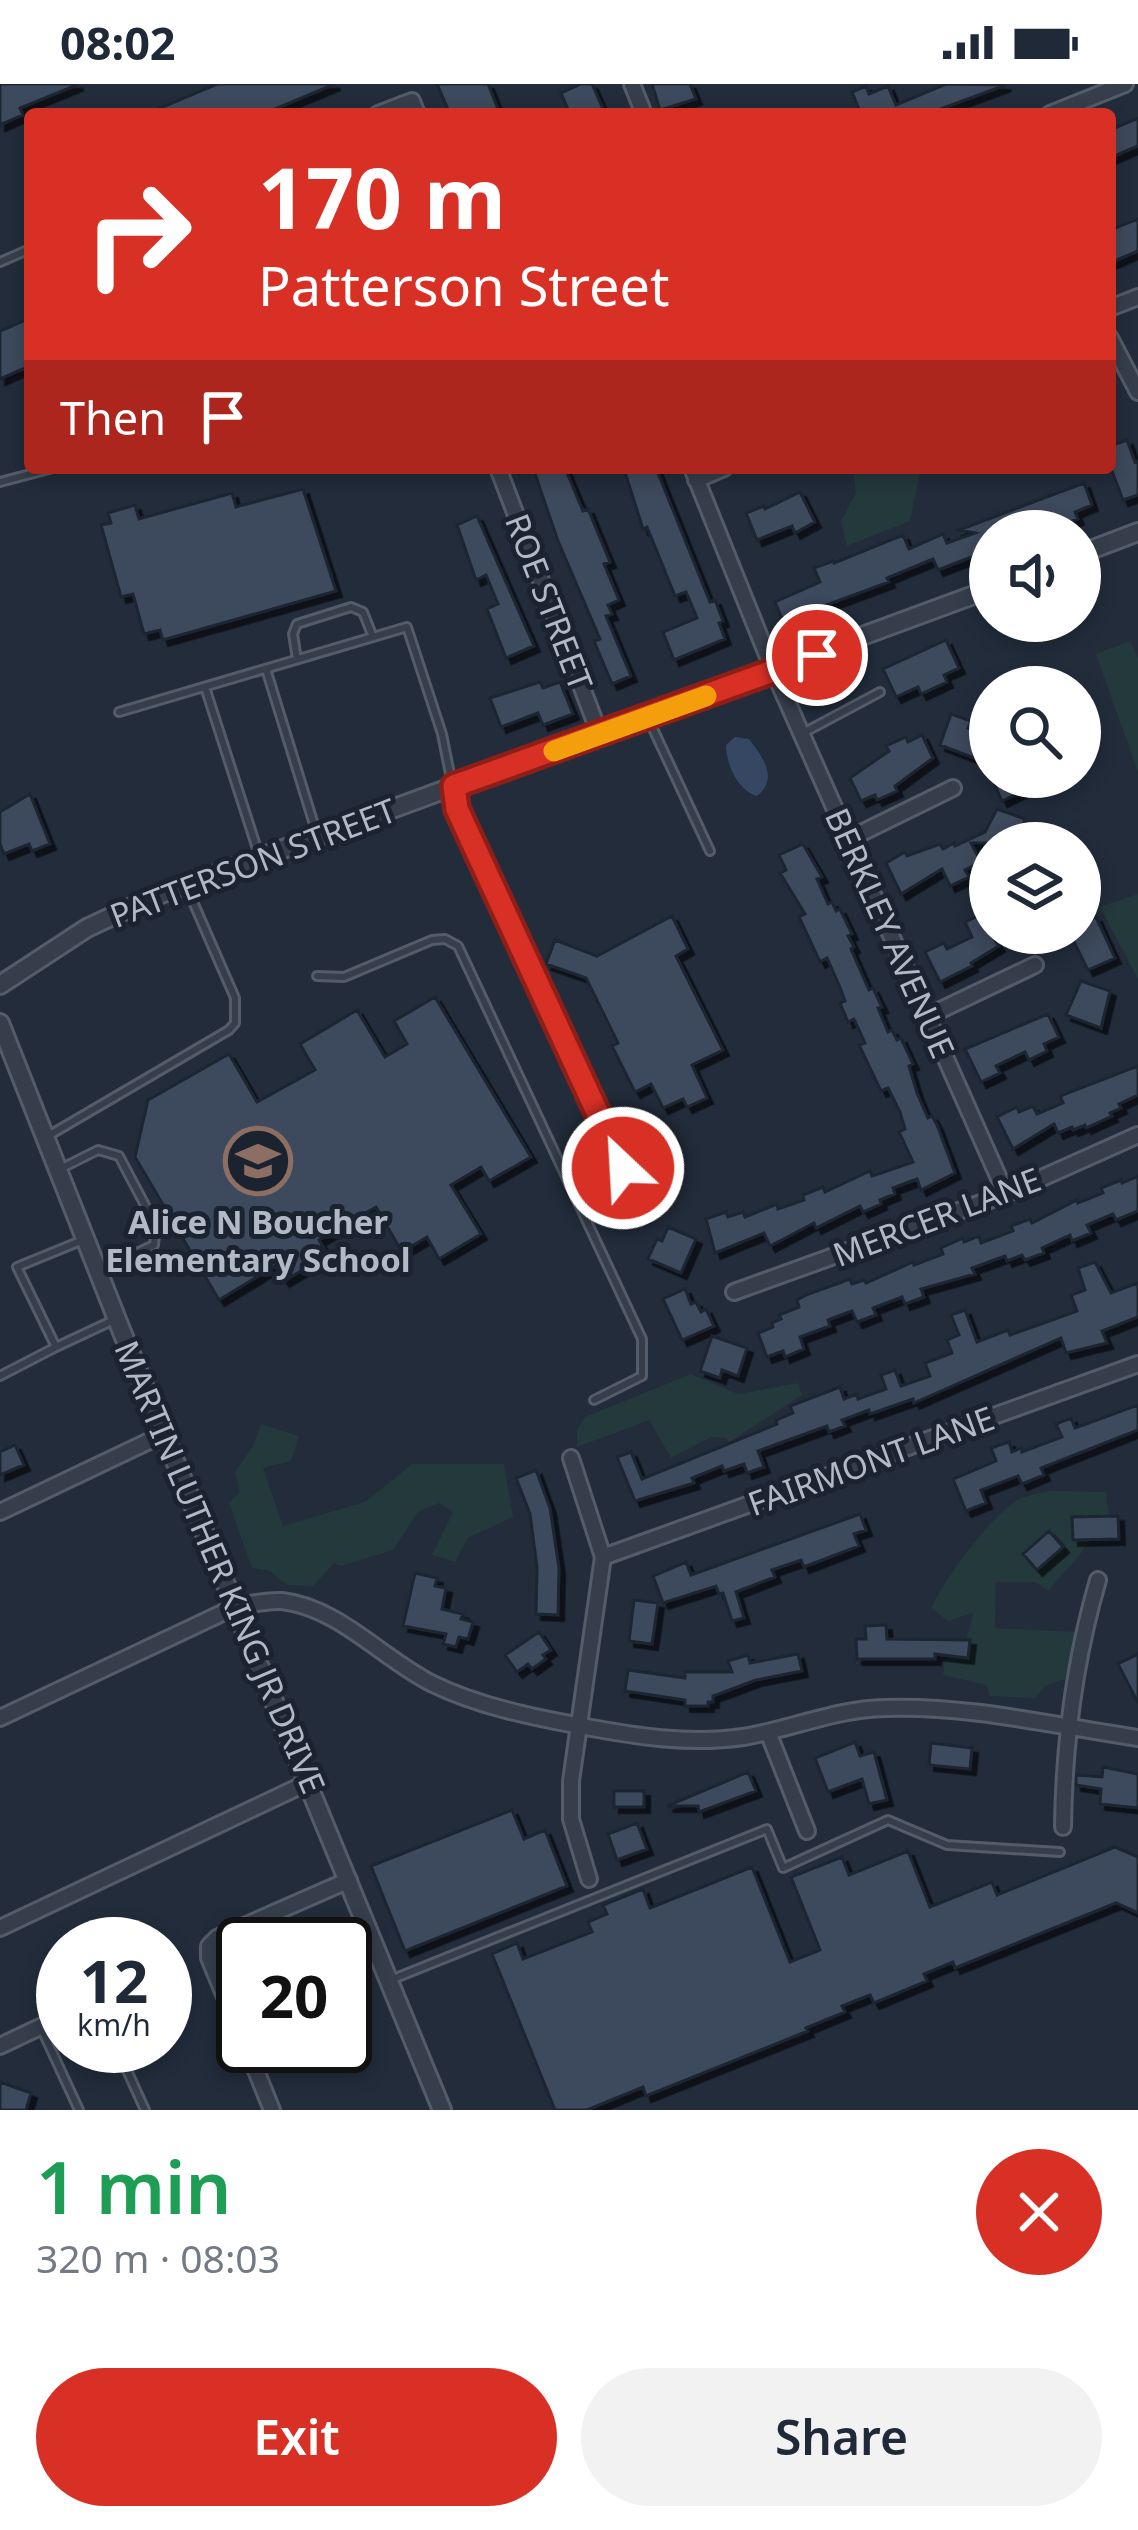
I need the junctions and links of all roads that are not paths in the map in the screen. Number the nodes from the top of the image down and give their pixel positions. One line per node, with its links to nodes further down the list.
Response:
1 (1125, 84): 2 (street)
2 (1065, 108)
3 (1116, 350): 4 (street)
4 (1138, 392)
5 (36, 474): 8 (lane)
6 (500, 474): 21 (street, ROE STREET)
7 (694, 474): 15 (street, BERKLEY AVENUE)
8 (0, 482)
9 (1138, 532): 10 (street)
10 (1101, 546)
11 (969, 597): 15 (street, PATTERSON STREET)
12 (373, 637): 13 (lane); 13 (lane); 22 (lane)
13 (298, 659): 14 (lane)
14 (266, 669): 16 (lane); 24 (lane)
15 (774, 672): 19 (street, PATTERSON STREET); 20 (street, BERKLEY AVENUE)
16 (205, 687): 18 (lane); 27 (lane)
17 (880, 692): 20 (lane)
18 (118, 712)
19 (648, 718): 21 (street, PATTERSON STREET); 26 (lane)
20 (802, 734): 25 (street, BERKLEY AVENUE)
21 (600, 735): 22 (street, PATTERSON STREET)
22 (454, 786): 24 (street, PATTERSON STREET); 37 (lane)
23 (953, 788): 25 (street)
24 (318, 837): 27 (street, PATTERSON STREET)
25 (848, 839): 32 (street, BERKLEY AVENUE)
26 (710, 851)
27 (260, 857): 28 (street, PATTERSON STREET)
28 (186, 884): 31 (street, PATTERSON STREET); 35 (lane)
29 (1035, 965): 32 (street)
30 (317, 976): 46 (lane)
31 (0, 985)
32 (928, 1016): 38 (street, BERKLEY AVENUE)
33 (0, 1023): 35 (street, MARTIN LUTHER KING JR DRIVE)
34 (1138, 1135): 38 (street, MERCER LANE)
35 (46, 1137): 36 (street, MARTIN LUTHER KING JR DRIVE)
36 (60, 1168): 39 (street, MARTIN LUTHER KING JR DRIVE); 40 (lane)
37 (623, 1168)
38 (1006, 1194): 41 (street, MERCER LANE)
39 (86, 1238): 40 (street, MARTIN LUTHER KING JR DRIVE); 43 (lane)
40 (98, 1270): 42 (street, MARTIN LUTHER KING JR DRIVE)
41 (734, 1292)
42 (117, 1318): 43 (lane); 47 (street, MARTIN LUTHER KING JR DRIVE)
43 (56, 1347): 45 (lane)
44 (1138, 1364): 50 (street, FAIRMONT LANE)
45 (0, 1376)
46 (594, 1400)
47 (164, 1434): 49 (street); 52 (street, MARTIN LUTHER KING JR DRIVE)
48 (571, 1458): 50 (street)
49 (0, 1512)
50 (603, 1557): 54 (street)
51 (1098, 1580): 55 (street)
52 (237, 1606): 53 (street); 54 (street); 58 (street, MARTIN LUTHER KING JR DRIVE)
53 (0, 1718)
54 (579, 1726): 56 (street); 62 (street)
55 (1071, 1728): 56 (street); 57 (street); 59 (street)
56 (768, 1732): 60 (street)
57 (1138, 1738)
58 (309, 1781): 63 (street, MARTIN LUTHER KING JR DRIVE); 65 (street)
59 (1063, 1827)
60 (807, 1831)
61 (1060, 1852): 68 (lane)
62 (589, 1879)
63 (349, 1880): 64 (street); 68 (street, MARTIN LUTHER KING JR DRIVE)
64 (267, 1917)
65 (0, 1928)
66 (216, 1940): 67 (street)
67 (216, 1975)
68 (390, 1981): 77 (street, MARTIN LUTHER KING JR DRIVE)
69 (36, 2029): 70 (street)
70 (0, 2046)
71 (62, 2073): 74 (lane)
72 (128, 2073): 75 (lane)
73 (257, 2073): 76 (street)
74 (79, 2110)
75 (145, 2110)
76 (272, 2110)
77 (442, 2110)

